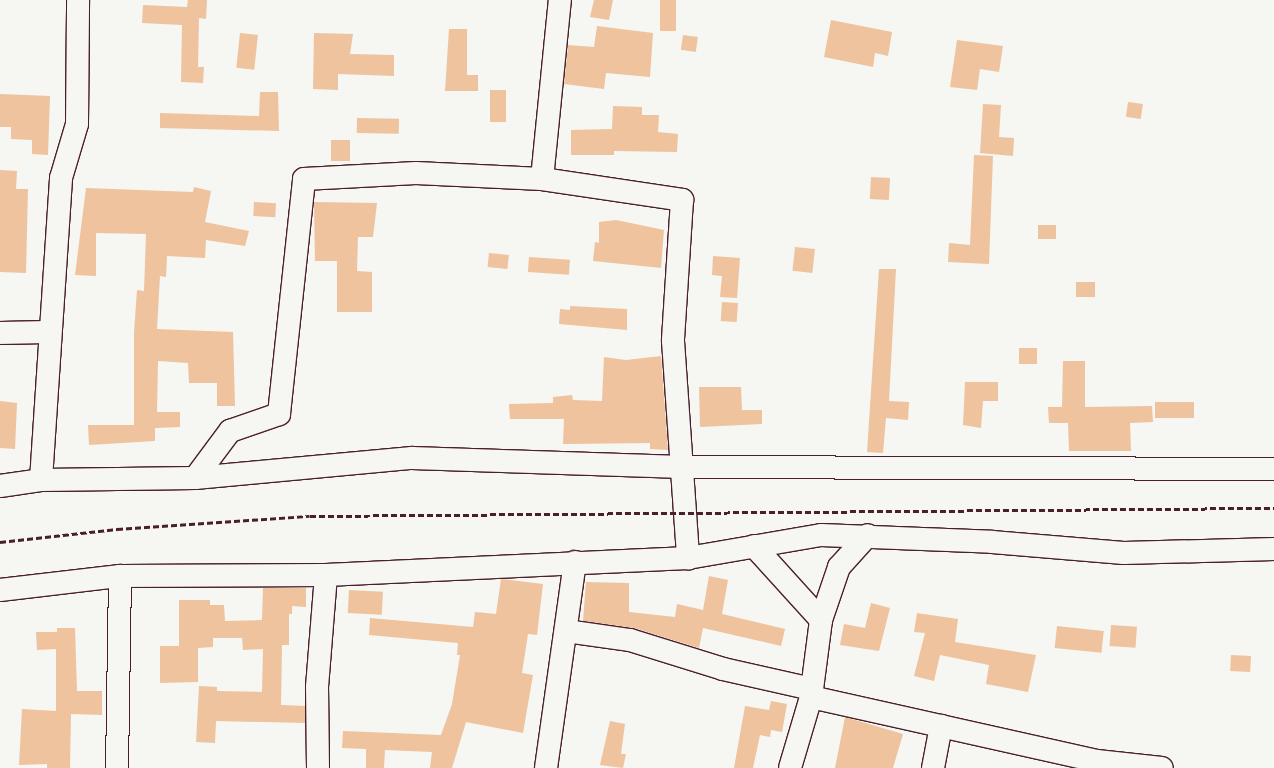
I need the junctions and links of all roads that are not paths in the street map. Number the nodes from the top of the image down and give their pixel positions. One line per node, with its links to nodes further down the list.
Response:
1 (78, 0): 4 (street)
2 (560, 0): 3 (street)
3 (542, 179): 6 (street); 8 (street)
4 (50, 332): 5 (street); 9 (street)
5 (0, 333)
6 (682, 467): 7 (street); 8 (street); 14 (street)
7 (1274, 469)
8 (195, 478): 9 (street)
9 (41, 480): 10 (street)
10 (0, 486)
11 (868, 535): 12 (street); 13 (street); 19 (street)
12 (754, 546): 14 (street); 19 (street)
13 (1274, 548)
14 (688, 558): 15 (street)
15 (575, 562): 16 (street); 20 (street)
16 (326, 575): 17 (street); 24 (street)
17 (120, 576): 18 (street); 23 (street)
18 (0, 590)
19 (821, 620): 21 (street)
20 (566, 631): 21 (street); 25 (street)
21 (811, 693): 22 (street); 26 (street)
22 (941, 726): 27 (street); 28 (street)
23 (116, 768)
24 (318, 768)
25 (546, 768)
26 (790, 768)
27 (933, 768)
28 (1162, 768)

